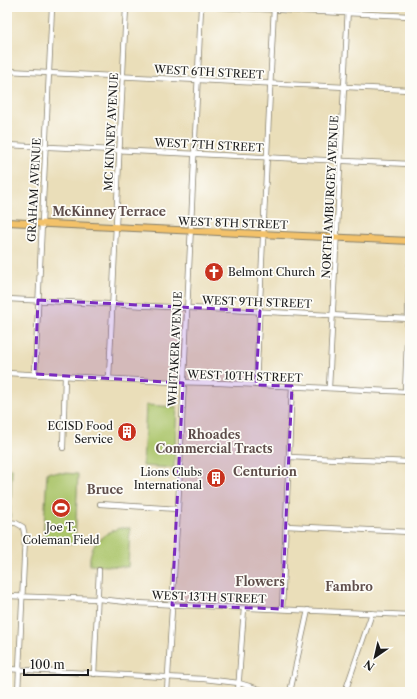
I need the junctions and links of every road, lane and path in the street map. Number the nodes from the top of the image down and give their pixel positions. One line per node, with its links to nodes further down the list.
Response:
1 (52, 7): 10 (street, GRAHAM AVENUE)
2 (126, 7): 11 (street, MC KINNEY AVENUE)
3 (201, 7): 12 (street, WHITAKER AVENUE)
4 (216, 7): 6 (street)
5 (348, 7): 7 (street, NORTH AMBURGEY AVENUE)
6 (274, 8): 7 (street); 13 (street)
7 (348, 13): 8 (street); 14 (street, NORTH AMBURGEY AVENUE)
8 (410, 16)
9 (7, 71): 10 (street, WEST 6TH STREET)
10 (49, 73): 11 (street, WEST 6TH STREET); 17 (street, GRAHAM AVENUE)
11 (123, 76): 12 (street, WEST 6TH STREET); 18 (street, MC KINNEY AVENUE)
12 (198, 81): 13 (street, WEST 6TH STREET); 19 (street, WHITAKER AVENUE)
13 (270, 84): 14 (street, WEST 6TH STREET); 20 (street)
14 (344, 87): 15 (street, WEST 6TH STREET); 21 (street, NORTH AMBURGEY AVENUE)
15 (410, 90)
16 (7, 145): 17 (street, WEST 7TH STREET)
17 (46, 147): 18 (street, WEST 7TH STREET); 24 (street, GRAHAM AVENUE)
18 (120, 150): 19 (street, WEST 7TH STREET); 25 (street, MC KINNEY AVENUE)
19 (194, 154): 20 (street, WEST 7TH STREET); 26 (street, WHITAKER AVENUE)
20 (267, 157): 21 (street, WEST 7TH STREET); 27 (street)
21 (340, 161): 22 (street, WEST 7TH STREET); 28 (street, NORTH AMBURGEY AVENUE)
22 (410, 164)
23 (7, 222): 24 (main road, WEST 8TH STREET)
24 (42, 224): 25 (main road, WEST 8TH STREET); 32 (street, GRAHAM AVENUE)
25 (116, 228): 26 (main road, WEST 8TH STREET); 33 (street, MC KINNEY AVENUE)
26 (190, 231): 27 (main road, WEST 8TH STREET); 34 (street, WHITAKER AVENUE)
27 (264, 234): 28 (main road, WEST 8TH STREET); 35 (street)
28 (338, 238): 29 (main road, WEST 8TH STREET); 36 (street, NORTH AMBURGEY AVENUE)
29 (410, 241)
30 (410, 262): 37 (street)
31 (7, 299): 32 (street, WEST 9TH STREET)
32 (38, 300): 33 (street, WEST 9TH STREET); 39 (street, GRAHAM AVENUE)
33 (112, 304): 34 (street, WEST 9TH STREET); 41 (street, MC KINNEY AVENUE)
34 (186, 309): 35 (street, WEST 9TH STREET); 42 (street, WHITAKER AVENUE)
35 (260, 311): 36 (street, WEST 9TH STREET); 43 (street)
36 (333, 314): 37 (street, WEST 9TH STREET); 45 (street, NORTH AMBURGEY AVENUE)
37 (409, 319): 46 (street)
38 (7, 373): 39 (street, WEST 10TH STREET)
39 (35, 374): 40 (street, WEST 10TH STREET)
40 (65, 376): 41 (street, WEST 10TH STREET); 47 (street)
41 (109, 378): 42 (street, WEST 10TH STREET)
42 (183, 383): 43 (street, WEST 10TH STREET); 51 (street, WHITAKER AVENUE)
43 (256, 385): 44 (street, WEST 10TH STREET)
44 (292, 386): 45 (street, WEST 10TH STREET); 48 (street)
45 (329, 388): 46 (street, WEST 10TH STREET)
46 (407, 392)
47 (63, 448)
48 (288, 457): 49 (street); 53 (street)
49 (410, 462)
50 (100, 504): 51 (street)
51 (178, 509): 60 (street, WHITAKER AVENUE)
52 (7, 522): 57 (street)
53 (286, 526): 54 (street); 62 (street)
54 (410, 532)
55 (99, 570): 58 (street)
56 (7, 596): 57 (street, WEST 13TH STREET)
57 (22, 597): 58 (street, WEST 13TH STREET); 67 (street)
58 (98, 599): 60 (street, WEST 13TH STREET); 68 (street)
59 (410, 602): 65 (street)
60 (172, 605): 61 (street, WEST 13TH STREET); 69 (street, WHITAKER AVENUE)
61 (244, 608): 62 (street, WEST 13TH STREET); 70 (street)
62 (282, 609): 63 (street, WEST 13TH STREET)
63 (308, 610): 64 (street, WEST 13TH STREET); 75 (street)
64 (372, 613): 65 (street, WEST 13TH STREET); 76 (street)
65 (410, 615)
66 (7, 669): 67 (street)
67 (19, 670): 68 (street); 71 (street)
68 (94, 674): 69 (street)
69 (168, 677): 70 (street); 72 (street, WHITAKER AVENUE)
70 (239, 683): 73 (street); 74 (street)
71 (18, 692)
72 (167, 692)
73 (238, 692)
74 (269, 692)
75 (290, 692)
76 (345, 692)

